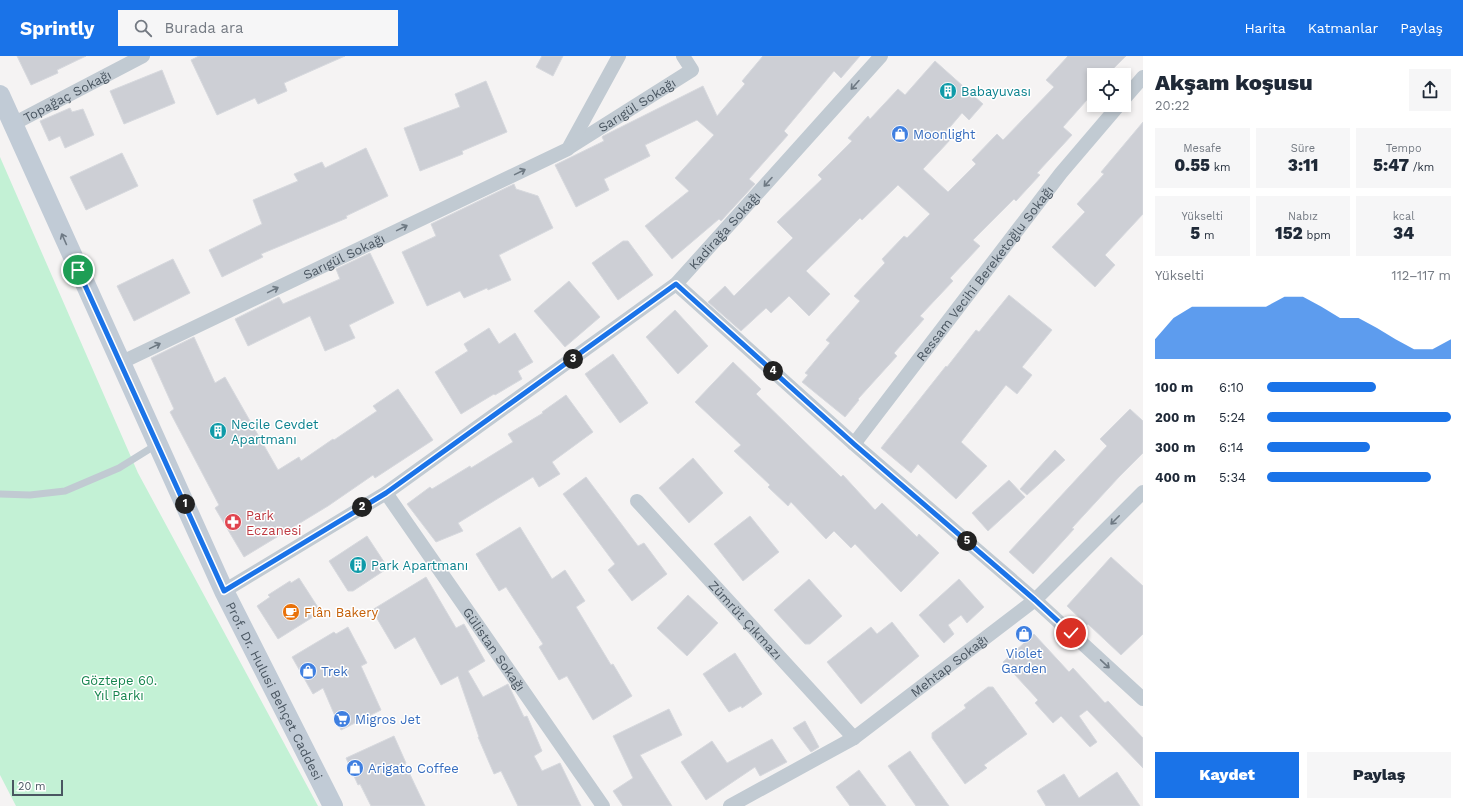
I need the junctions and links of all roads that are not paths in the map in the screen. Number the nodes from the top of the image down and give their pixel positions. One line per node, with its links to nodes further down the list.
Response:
1 (143, 56): 9 (street, Topağaç Sokağı)
2 (619, 56): 10 (street, Sarıgül Sokağı)
3 (683, 56): 10 (street, Sarıgül Sokağı)
4 (881, 56): 11 (street, Kadirağa Sokağı, one-way to 11)
5 (1143, 77): 6 (street)
6 (1131, 91)
7 (0, 95): 9 (street, Prof. Dr. Hulusi Behçet Caddesi)
8 (1113, 112): 14 (street, Ressam Vecihi Bereketoğlu Sokağı)
9 (13, 124): 12 (street, Prof. Dr. Hulusi Behçet Caddesi, one-way to 9)
10 (568, 149): 12 (street, Sarıgül Sokağı, one-way to 10)
11 (676, 284): 14 (street); 16 (street, Kadirağa Sokağı)
12 (120, 363): 13 (street, Prof. Dr. Hulusi Behçet Caddesi)
13 (158, 444): 17 (lane); 19 (street, Prof. Dr. Hulusi Behçet Caddesi)
14 (854, 444): 20 (street)
15 (1143, 492): 20 (street, Mehtap Sokağı, one-way to 20)
16 (386, 493): 19 (street, Kadirağa Sokağı); 24 (street, Gülistan Sokağı)
17 (0, 494)
18 (637, 501): 22 (street, Zümrüt Çıkmazı)
19 (224, 591): 23 (street, Prof. Dr. Hulusi Behçet Caddesi)
20 (1035, 600): 21 (street, one-way to 21); 22 (street, Mehtap Sokağı)
21 (1143, 699)
22 (854, 738): 25 (street, Mehtap Sokağı)
23 (332, 806)
24 (603, 806)
25 (730, 806)

